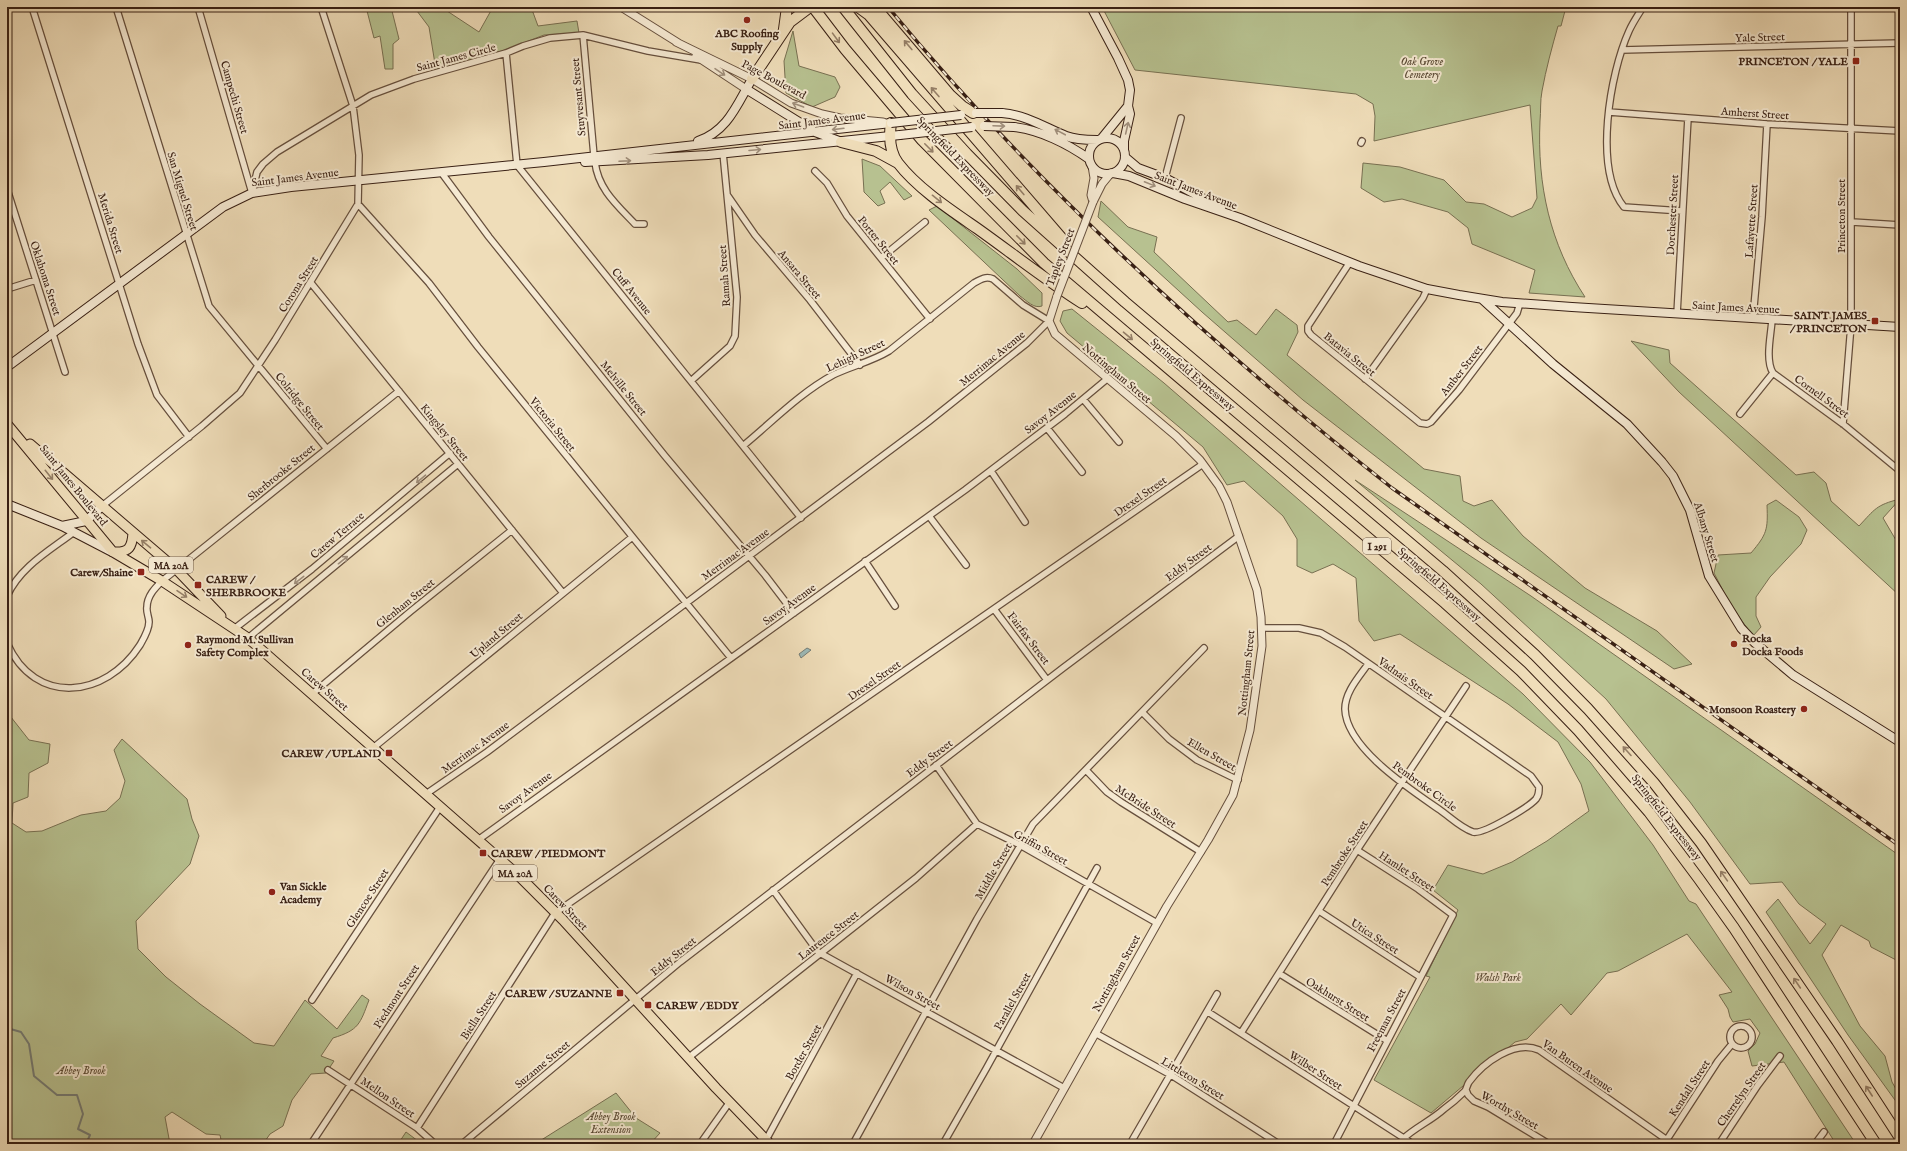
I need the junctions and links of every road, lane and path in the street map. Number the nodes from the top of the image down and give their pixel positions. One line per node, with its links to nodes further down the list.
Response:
1 (32, 7): 70 (street, Merida Street)
2 (116, 7): 63 (street, San Miguel Street)
3 (198, 7): 52 (street, Campechi Street)
4 (320, 7): 25 (street, Corona Street)
5 (621, 7): 17 (street, Page Boulevard)
6 (787, 7): 15 (highway)
7 (810, 7): 15 (highway)
8 (813, 7): 80 (highway, Springfield Expressway / I 291, one-way to 80)
9 (842, 7): 67 (highway, Springfield Expressway / I 291)
10 (858, 7): 67 (highway, one-way to 10)
11 (875, 7): 28 (highway, one-way to 11)
12 (1090, 7): 26 (main road)
13 (1643, 7): 20 (street)
14 (1851, 7): 19 (street, Princeton Street)
15 (782, 33): 23 (highway)
16 (583, 35): 21 (street, Saint James Circle); 22 (street, Saint James Circle); 42 (street, Stuyvesant Street)
17 (676, 42): 22 (street, Page Boulevard); 23 (street, Page Boulevard)
18 (1900, 43): 19 (street, Yale Street)
19 (1851, 44): 20 (street, Yale Street); 33 (street, Princeton Street)
20 (1622, 50): 27 (street)
21 (506, 53): 25 (street, Saint James Circle); 45 (street)
22 (704, 60): 24 (street, Page Boulevard, one-way to 24)
23 (752, 79): 24 (main road); 31 (street, Page Boulevard, one-way to 23)
24 (746, 89): 35 (main road, Page Boulevard); 39 (main road)
25 (353, 106): 50 (street, Corona Street); 52 (street, Saint James Circle)
26 (1128, 106): 37 (main road); 41 (main road, one-way to 26)
27 (1609, 112): 30 (street, Amherst Street); 57 (street)
28 (975, 113): 31 (main road, Saint James Avenue, bridge); 37 (main road, Saint James Avenue, one-way to 28, bridge)
29 (1181, 118): 49 (street)
30 (1688, 118): 32 (street, Amherst Street); 57 (street, Dorchester Street)
31 (891, 123): 35 (main road, Saint James Avenue, one-way to 35); 36 (highway)
32 (1767, 124): 33 (street, Amherst Street); 76 (street, Lafayette Street)
33 (1850, 128): 34 (street, Amherst Street); 60 (street, Princeton Street)
34 (1900, 131)
35 (815, 132): 38 (main road, Page Boulevard); 39 (main road, Saint James Avenue)
36 (889, 136): 38 (main road, Saint James Avenue); 43 (main road, Saint James Avenue, one-way to 43, bridge); 44 (highway)
37 (1099, 139): 41 (main road); 43 (main road)
38 (840, 142): 40 (main road, Saint James Avenue, one-way to 38); 44 (highway)
39 (680, 147): 42 (main road, Saint James Avenue)
40 (723, 153): 42 (main road, Saint James Avenue, one-way to 40); 53 (street, Ramah Street)
41 (1124, 154): 48 (main road); 49 (main road, Saint James Avenue)
42 (594, 159): 45 (main road, Saint James Avenue); 61 (street, Stuyvesant Street)
43 (1090, 162): 48 (main road); 54 (street, Tapley Street)
44 (898, 163): 80 (highway, one-way to 80)
45 (517, 165): 47 (main road, Saint James Avenue); 92 (street, Cuff Avenue)
46 (815, 171): 64 (street, Porter Street)
47 (441, 172): 50 (main road, Saint James Avenue); 124 (street, Melville Street)
48 (1112, 173): 54 (street, Tapley Street); 58 (main road, Saint James Avenue, one-way to 58)
49 (1165, 178): 58 (main road, Saint James Avenue)
50 (360, 180): 52 (main road, Saint James Avenue); 55 (street, Corona Street)
51 (7, 189): 56 (street, Oklahoma Street)
52 (252, 193): 63 (main road, Saint James Avenue)
53 (727, 195): 85 (street, Ansara Street); 92 (street, Ramah Street)
54 (1093, 202): 79 (street, Tapley Street, bridge)
55 (358, 204): 68 (street, Corona Street); 122 (street, Victoria Street)
56 (10, 206): 66 (street, Oklahoma Street)
57 (1682, 211): 75 (street, Dorchester Street)
58 (1240, 218): 65 (main road, Saint James Avenue)
59 (925, 222): 64 (street)
60 (1852, 222): 62 (street); 82 (street, Princeton Street)
61 (644, 224)
62 (1900, 225)
63 (186, 234): 70 (main road, Saint James Avenue); 86 (street, San Miguel Street)
64 (880, 258): 77 (street, Porter Street)
65 (1350, 262): 71 (main road, Saint James Avenue); 91 (street, Batavia Street)
66 (36, 280): 72 (street); 84 (street, Oklahoma Street)
67 (1102, 282): 194 (highway, Springfield Expressway / I 291, one-way to 67)
68 (311, 283): 86 (street, Corona Street); 93 (street, Kingsley Street)
69 (974, 283): 77 (street, Lehigh Street); 79 (street, Nottingham Street)
70 (119, 285): 84 (main road, Saint James Avenue); 101 (street, Merida Street)
71 (1427, 288): 73 (main road, Saint James Avenue); 91 (street)
72 (7, 289)
73 (1482, 299): 74 (main road, Saint James Avenue); 81 (main road, Albany Street)
74 (1520, 303): 75 (main road, Saint James Avenue); 81 (street, Amber Street)
75 (1676, 314): 76 (main road, Saint James Avenue)
76 (1753, 318): 78 (main road, Saint James Avenue)
77 (930, 319): 85 (street, Lehigh Street)
78 (1772, 320): 82 (main road, Saint James Avenue); 89 (street)
79 (1049, 321): 90 (street, Nottingham Street); 114 (street, Merrimac Avenue)
80 (1115, 324): 212 (highway, Springfield Expressway / I 291, one-way to 212)
81 (1508, 324): 97 (street, Amber Street); 147 (main road, Albany Street)
82 (1851, 325): 83 (main road, Saint James Avenue); 98 (street, Princeton Street)
83 (1900, 327)
84 (53, 334): 87 (main road, Saint James Avenue); 88 (street, Oklahoma Street)
85 (860, 365): 103 (street, Lehigh Street)
86 (258, 366): 101 (street, Corona Street); 104 (street, Colridge Street)
87 (7, 367)
88 (65, 372)
89 (1773, 373): 95 (street); 98 (street, Cornell Street)
90 (1107, 379): 94 (street, Savoy Avenue); 107 (street, Nottingham Street)
91 (1365, 379): 97 (street, Batavia Street)
92 (692, 380): 103 (street, Cuff Avenue)
93 (399, 391): 104 (street, Sherbrooke Street); 105 (street, Kingsley Street)
94 (1083, 399): 99 (street, Savoy Avenue); 102 (street)
95 (1740, 414)
96 (7, 424): 100 (main road, Saint James Boulevard / MA 20A)
97 (1427, 424)
98 (1843, 424): 109 (street, Cornell Street)
99 (1047, 428): 108 (street, Savoy Avenue); 110 (street)
100 (16, 434): 112 (main road, Saint James Boulevard / MA 20A); 115 (main road, Saint James Boulevard / MA 20A, one-way to 115)
101 (189, 437): 112 (street, Corona Street)
102 (1119, 442)
103 (744, 445): 114 (street, Cuff Avenue)
104 (326, 448): 127 (street, Sherbrooke Street)
105 (450, 453): 106 (street, Kingsley Street); 136 (street, Carew Terrace, one-way to 136)
106 (458, 464): 118 (street, Kingsley Street); 137 (street, Carew Terrace, one-way to 106)
107 (1203, 464): 121 (street, Nottingham Street); 133 (street, Drexel Street)
108 (991, 471): 113 (street, Savoy Avenue); 116 (street)
109 (1900, 471)
110 (1082, 472)
111 (7, 504): 117 (main road, Carew Street)
112 (102, 506): 115 (main road); 120 (main road, Carew Street / MA 20A)
113 (929, 516): 125 (street, Savoy Avenue); 126 (street)
114 (801, 518): 124 (street, Merrimac Avenue)
115 (86, 521): 117 (main road); 123 (main road, Saint James Boulevard / MA 20A)
116 (1025, 522)
117 (62, 526): 119 (main road, Carew Street)
118 (512, 530): 129 (street, Kingsley Street); 144 (street, Glenham Street)
119 (74, 532): 123 (main road, Carew Street); 130 (street)
120 (133, 533): 123 (main road); 127 (main road, Carew Street / MA 20A, one-way to 120)
121 (1239, 536): 135 (street, Nottingham Street); 142 (street, Eddy Street)
122 (631, 538): 129 (street, Upland Street); 131 (street, Victoria Street)
123 (113, 552): 128 (main road, Carew Street / MA 20A)
124 (749, 556): 131 (street, Merrimac Avenue); 134 (street, Melville Street)
125 (865, 562): 132 (street); 134 (street, Savoy Avenue)
126 (966, 565)
127 (177, 570): 128 (street); 136 (main road, Carew Street / MA 20A)
128 (162, 581): 136 (main road, Carew Street / MA 20A, one-way to 136); 138 (street)
129 (563, 593): 148 (street, Upland Street)
130 (7, 596)
131 (686, 603): 140 (street, Victoria Street); 154 (street, Merrimac Avenue)
132 (895, 606)
133 (994, 609): 142 (street, Fairfax Street); 167 (street, Drexel Street)
134 (794, 613): 140 (street, Savoy Avenue)
135 (1262, 628): 141 (street, Vadnais Street); 152 (street, Nottingham Street)
136 (234, 629): 137 (main road, Carew Street / MA 20A)
137 (248, 638): 144 (main road, Carew Street / MA 20A)
138 (7, 643)
139 (1204, 648): 145 (street, Middle Street)
140 (731, 658): 157 (street, Savoy Avenue)
141 (1368, 664): 146 (street, Vadnais Street); 153 (street, Pembroke Circle)
142 (1047, 680): 149 (street, Eddy Street)
143 (1466, 686): 146 (street, Pembroke Street)
144 (312, 694): 148 (main road, Carew Street / MA 20A)
145 (1142, 712): 150 (street, Middle Street); 152 (street, Ellen Street)
146 (1444, 718): 151 (street, Vadnais Street); 153 (street, Pembroke Street)
147 (1900, 742)
148 (373, 748): 154 (main road, Carew Street / MA 20A)
149 (936, 765): 156 (street, Griffin Street); 164 (street, Eddy Street)
150 (1086, 770): 158 (street, Middle Street); 160 (street, McBride Street)
151 (1528, 774): 153 (street, Pembroke Circle)
152 (1238, 780): 160 (street, Nottingham Street)
153 (1402, 784): 159 (street, Pembroke Street)
154 (426, 794): 155 (main road, Carew Street / MA 20A)
155 (440, 807): 157 (main road, Carew Street / MA 20A); 174 (street, Glencoe Street)
156 (977, 824): 158 (street, Griffin Street); 169 (street, Laurence Street)
157 (478, 840): 161 (main road, Carew Street / MA 20A)
158 (1020, 845): 163 (street, Griffin Street); 176 (street, Middle Street)
159 (1357, 850): 165 (street, Hamlet Street); 166 (street, Pembroke Street)
160 (1200, 852): 168 (street, Nottingham Street)
161 (500, 859): 167 (main road, Carew Street / MA 20A); 187 (street, Piedmont Street)
162 (1097, 868): 163 (street, Parallel Street)
163 (1089, 885): 168 (street, Griffin Street); 182 (street, Parallel Street)
164 (773, 890): 169 (street, Wilson Street); 175 (street, Eddy Street)
165 (1445, 909): 172 (street, Freeman Street)
166 (1319, 911): 171 (street, Pembroke Street); 172 (street, Utica Street)
167 (556, 913): 175 (main road, Carew Street / MA 20A); 192 (street, Biella Street)
168 (1157, 923): 178 (street, Nottingham Street)
169 (820, 953): 170 (street, Wilson Street); 184 (street, Laurence Street)
170 (857, 973): 176 (street, Wilson Street); 196 (street, Border Street)
171 (1280, 974): 179 (street, Pembroke Street); 180 (street, Oakhurst Street)
172 (1420, 977): 180 (street, Freeman Street)
173 (1217, 994): 177 (street)
174 (312, 1000)
175 (636, 1000): 184 (main road, Carew Street / MA 20A); 200 (street, Suzanne Street)
176 (927, 1011): 182 (street, Wilson Street); 202 (street, Middle Street)
177 (1208, 1012): 179 (street, Wilber Street); 186 (street)
178 (1095, 1033): 186 (street, Littleton Street); 188 (street, Nottingham Street)
179 (1241, 1033): 191 (street, Wilber Street)
180 (1386, 1040): 191 (street, Freeman Street)
181 (1732, 1044): 181 (street, Kendall Street); 197 (street, Kendall Street)
182 (997, 1050): 188 (street, Wilson Street); 203 (street, Parallel Street)
183 (1780, 1056): 210 (street, Cherrelyn Street)
184 (688, 1058): 190 (main road, Carew Street / MA 20A)
185 (328, 1070): 187 (street, Mellon Street)
186 (1171, 1075): 205 (street); 206 (street, Littleton Street)
187 (351, 1084): 192 (street, Mellon Street); 198 (street, Piedmont Street)
188 (1064, 1088): 204 (street, Nottingham Street)
189 (1466, 1090): 195 (street, Van Buren Avenue); 197 (street, Van Buren Avenue); 209 (street, Worthy Street)
190 (729, 1103): 196 (main road, Carew Street / MA 20A); 201 (street)
191 (1353, 1106): 195 (street, Wilber Street); 207 (street, Freeman Street)
192 (417, 1128): 199 (street, Mellon Street)
193 (1824, 1132): 211 (street)
194 (1900, 1137)
195 (1404, 1138): 208 (street, Wilber Street)
196 (768, 1142)
197 (1665, 1142)
198 (311, 1144)
199 (435, 1144)
200 (462, 1144)
201 (700, 1144)
202 (853, 1144)
203 (943, 1144)
204 (1033, 1144)
205 (1130, 1144)
206 (1279, 1144)
207 (1334, 1144)
208 (1413, 1144)
209 (1549, 1144)
210 (1720, 1144)
211 (1815, 1144)
212 (1876, 1144)

